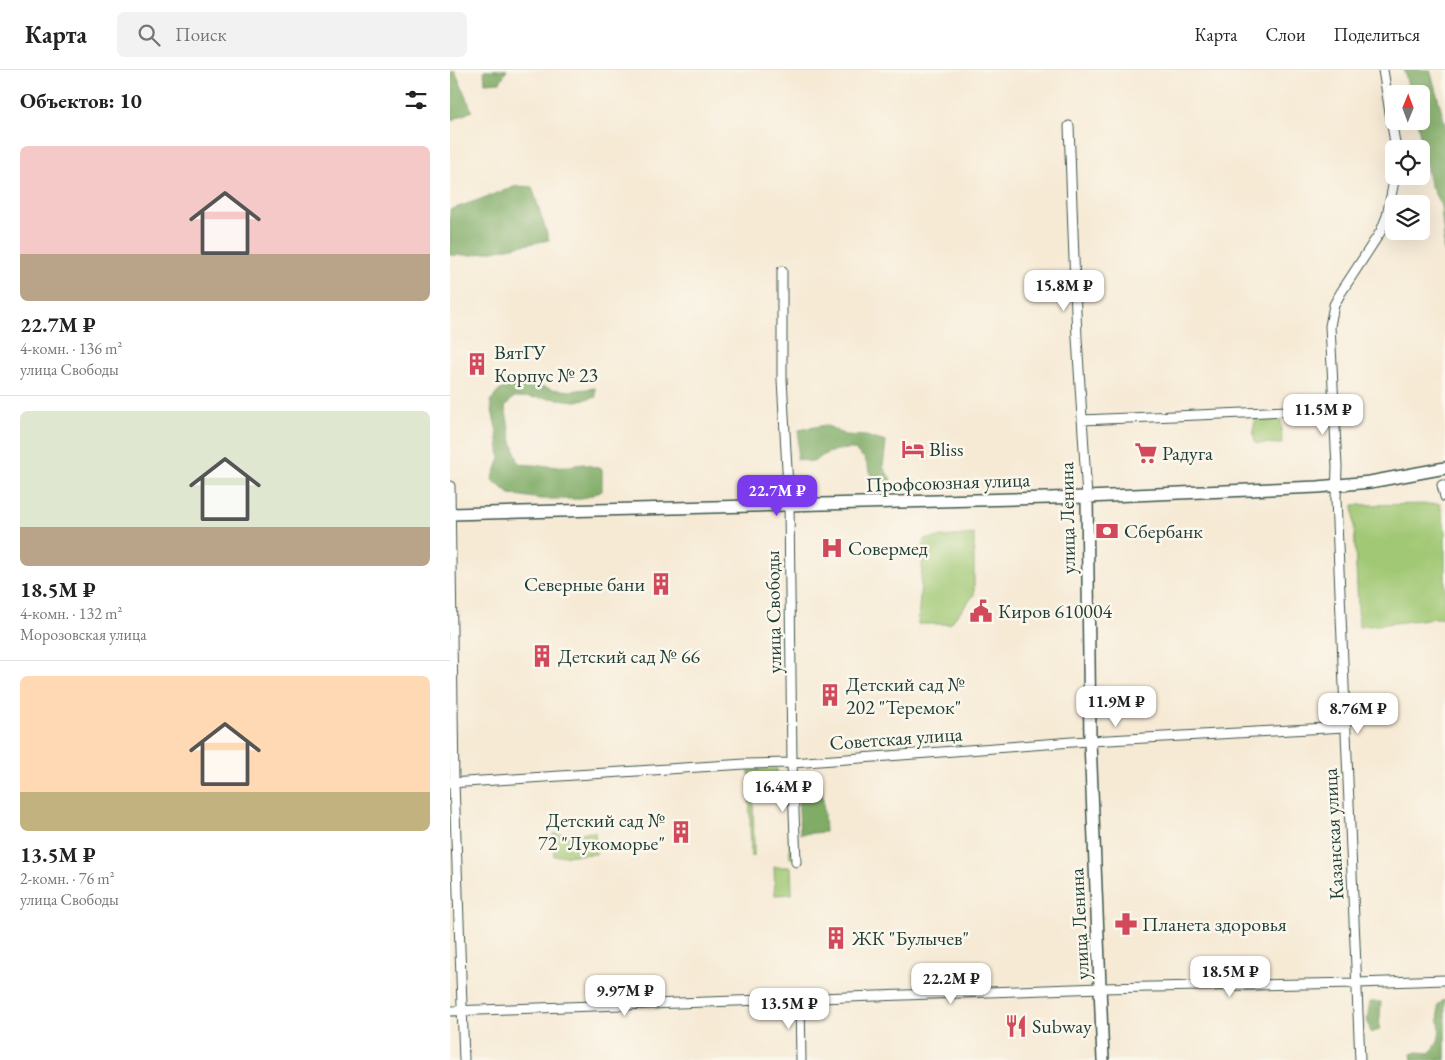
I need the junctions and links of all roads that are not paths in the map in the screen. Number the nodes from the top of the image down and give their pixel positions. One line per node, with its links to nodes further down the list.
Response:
1 (1383, 70): 3 (street)
2 (1069, 126): 7 (street, улица Ленина)
3 (1395, 140)
4 (1394, 185): 6 (street, Казанская улица)
5 (782, 271): 14 (street, улица Свободы)
6 (1333, 408): 7 (street); 11 (street, Казанская улица)
7 (1082, 420): 12 (street, улица Ленина)
8 (1445, 468): 11 (main road, Профсоюзная улица)
9 (1442, 485): 13 (street)
10 (450, 486): 15 (street)
11 (1337, 486): 12 (main road, Профсоюзная улица); 16 (street, Казанская улица)
12 (1087, 497): 14 (main road, Профсоюзная улица); 17 (main road, улица Ленина)
13 (1445, 497)
14 (789, 505): 15 (main road, Профсоюзная улица); 18 (street, улица Свободы)
15 (451, 514): 19 (street)
16 (1345, 727): 17 (street, Советская улица); 22 (street, Казанская улица)
17 (1090, 741): 18 (street, Советская улица); 23 (main road, улица Ленина)
18 (792, 762): 19 (street, Советская улица); 20 (street, улица Свободы)
19 (452, 783): 26 (street)
20 (796, 862)
21 (1445, 980): 22 (street)
22 (1358, 983): 23 (street); 30 (street, Казанская улица)
23 (1101, 988): 24 (street); 29 (main road, улица Ленина)
24 (800, 999): 26 (street); 28 (street)
25 (450, 1011): 26 (street)
26 (462, 1011): 27 (street)
27 (464, 1060)
28 (802, 1060)
29 (1103, 1060)
30 (1360, 1060)

